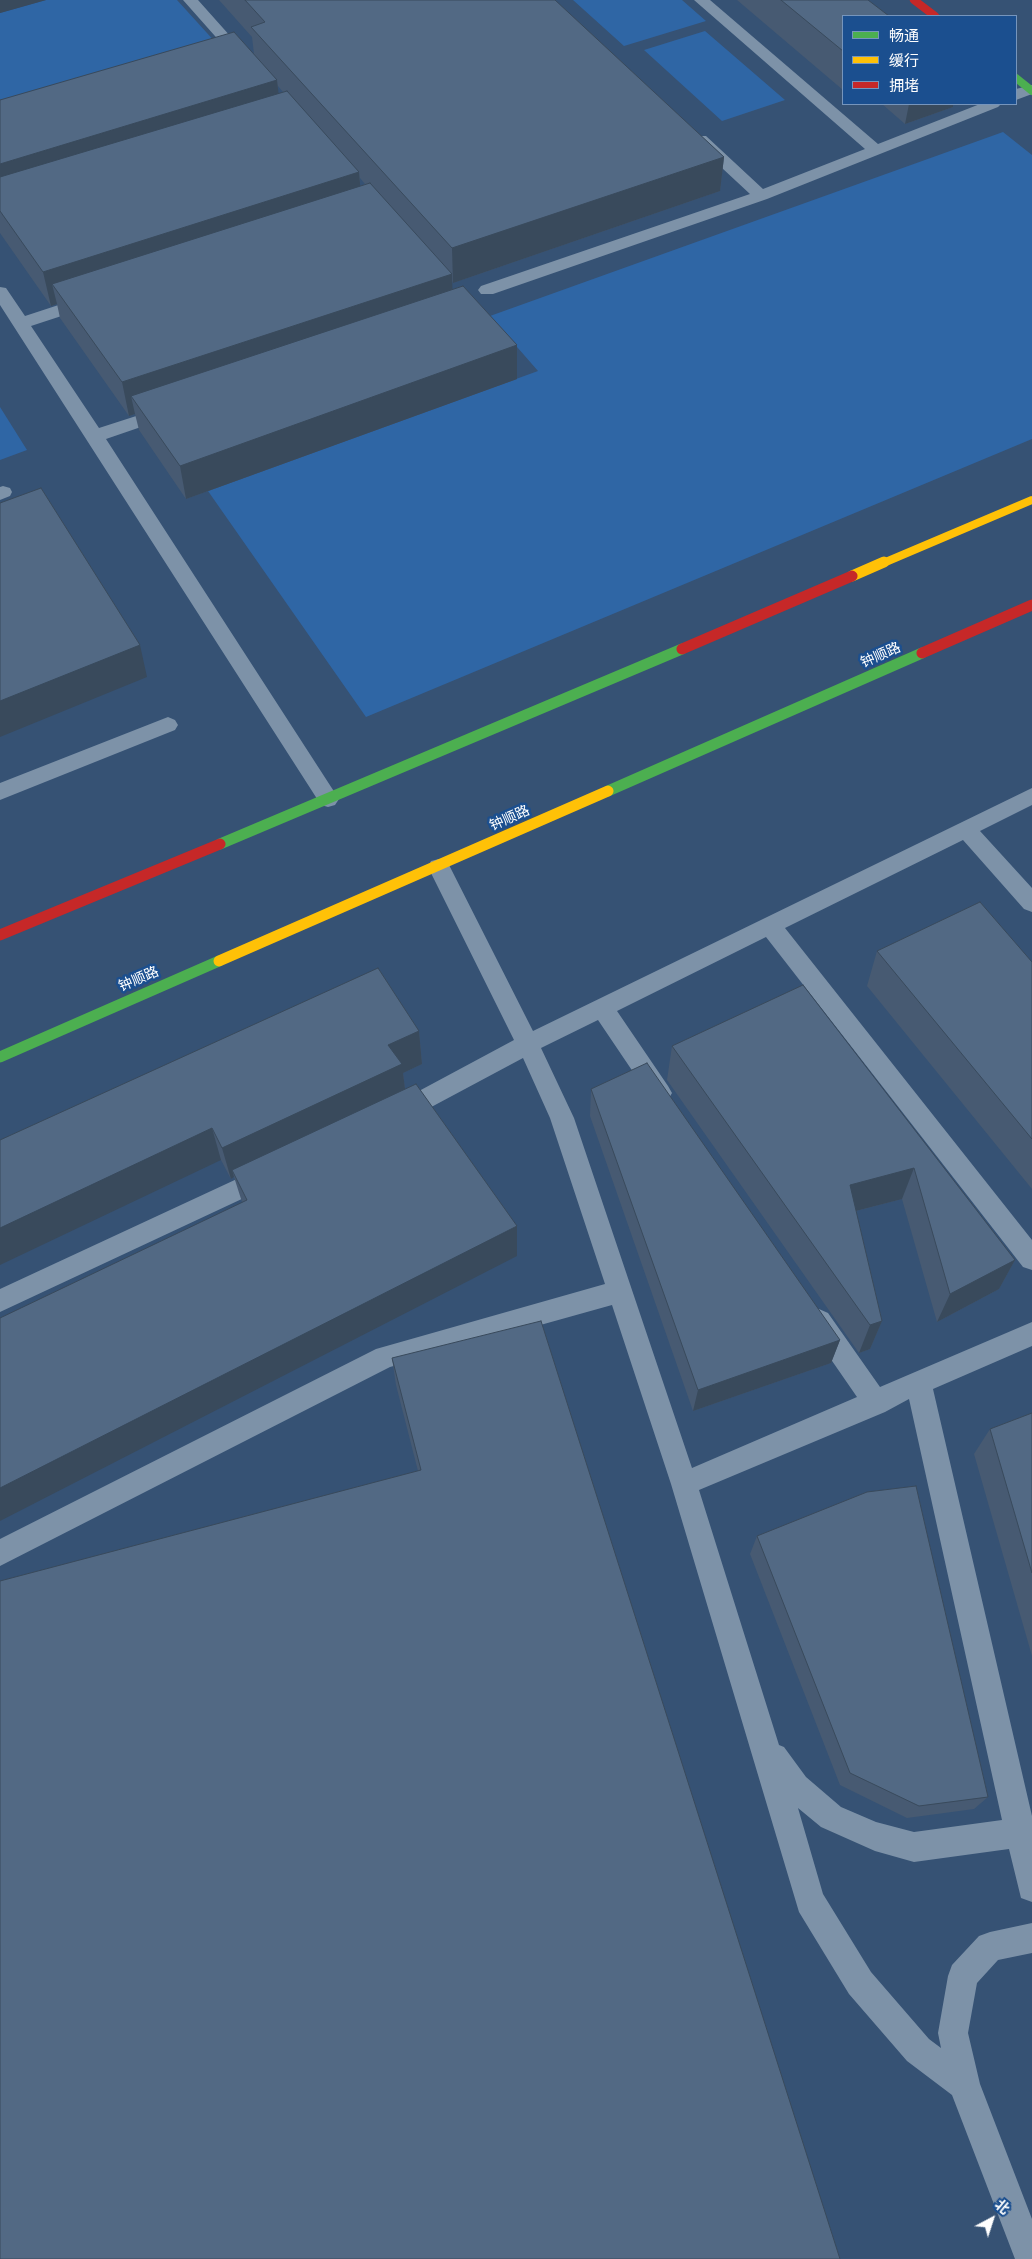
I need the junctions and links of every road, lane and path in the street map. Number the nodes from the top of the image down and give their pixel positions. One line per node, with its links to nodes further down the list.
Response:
1 (190, 0): 5 (lane)
2 (701, 0): 10 (lane)
3 (914, 0): 4 (main road)
4 (935, 15)
5 (255, 73)
6 (1017, 79): 7 (main road)
7 (1026, 92)
8 (990, 105): 10 (lane)
9 (689, 128): 11 (lane)
10 (875, 150): 11 (lane)
11 (761, 196): 12 (lane)
12 (487, 290)
13 (0, 292): 15 (lane)
14 (105, 296): 15 (lane)
15 (21, 323): 17 (lane)
16 (179, 408): 17 (lane)
17 (95, 436): 23 (lane)
18 (1032, 500): 23 (main road)
19 (1032, 606): 25 (main road, 钟顺路)
20 (168, 724): 21 (lane)
21 (0, 792)
22 (1032, 796): 24 (lane)
23 (328, 799): 28 (main road)
24 (966, 829): 26 (lane); 27 (lane)
25 (439, 867): 30 (lane); 31 (main road, 钟顺路)
26 (1032, 903)
27 (770, 925): 29 (lane); 35 (lane)
28 (0, 935)
29 (602, 1008): 30 (lane); 32 (lane)
30 (528, 1044): 33 (lane); 36 (lane)
31 (0, 1057)
32 (674, 1113)
33 (376, 1124)
34 (286, 1166): 37 (lane)
35 (1032, 1259)
36 (621, 1291): 42 (lane); 43 (lane)
37 (0, 1301)
38 (808, 1306): 41 (lane)
39 (1032, 1334): 40 (lane)
40 (919, 1384): 41 (lane); 45 (lane)
41 (876, 1402): 42 (lane)
42 (684, 1484): 44 (lane)
43 (0, 1553)
44 (766, 1748): 45 (lane); 48 (lane)
45 (1026, 1832): 46 (lane)
46 (1032, 1887)
47 (1032, 1938): 48 (lane)
48 (964, 2084): 49 (lane)
49 (1032, 2259)

